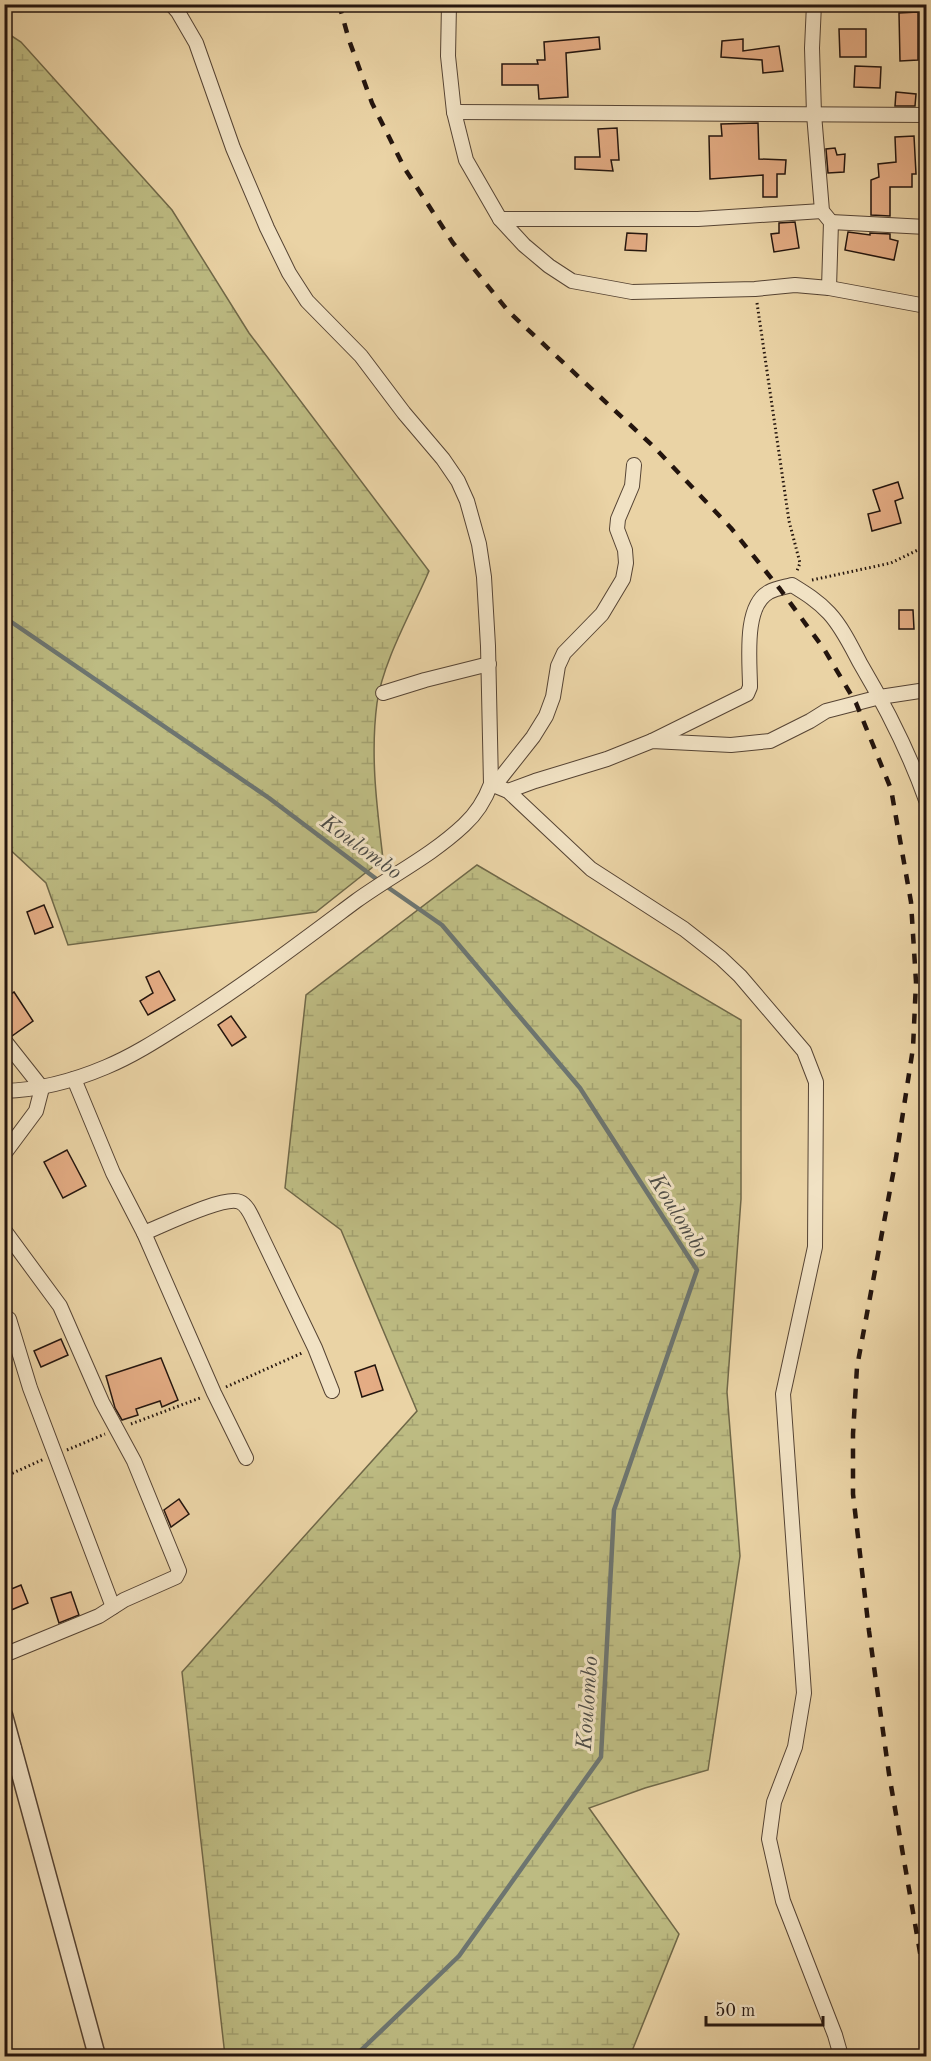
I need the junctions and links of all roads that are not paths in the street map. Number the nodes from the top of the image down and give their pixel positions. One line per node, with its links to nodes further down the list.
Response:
1 (171, 4): 13 (street)
2 (449, 4): 4 (street)
3 (814, 4): 5 (street)
4 (454, 112): 5 (street); 8 (street)
5 (814, 114): 6 (street); 7 (street)
6 (927, 115)
7 (826, 217): 8 (street); 9 (street); 10 (street)
8 (500, 219): 10 (street)
9 (927, 227)
10 (829, 288): 11 (street)
11 (927, 306)
12 (634, 465): 18 (street)
13 (489, 664): 15 (street); 18 (street)
14 (927, 690): 16 (street)
15 (383, 693)
16 (880, 697): 17 (street); 17 (street); 20 (street)
17 (652, 741): 19 (street)
18 (493, 784): 19 (street); 22 (street)
19 (508, 791): 37 (street)
20 (927, 800)
21 (4, 1040): 23 (street)
22 (74, 1078): 23 (street); 27 (street)
23 (42, 1088): 24 (street); 25 (street)
24 (4, 1091)
25 (4, 1154)
26 (4, 1230): 31 (street)
27 (144, 1233): 29 (street); 30 (street)
28 (9, 1319): 31 (street)
29 (332, 1391)
30 (246, 1458)
31 (113, 1607): 32 (street)
32 (4, 1655)
33 (4, 1715): 34 (street)
34 (14, 1748): 35 (street); 36 (street)
35 (4, 1765)
36 (97, 2056)
37 (841, 2056)

